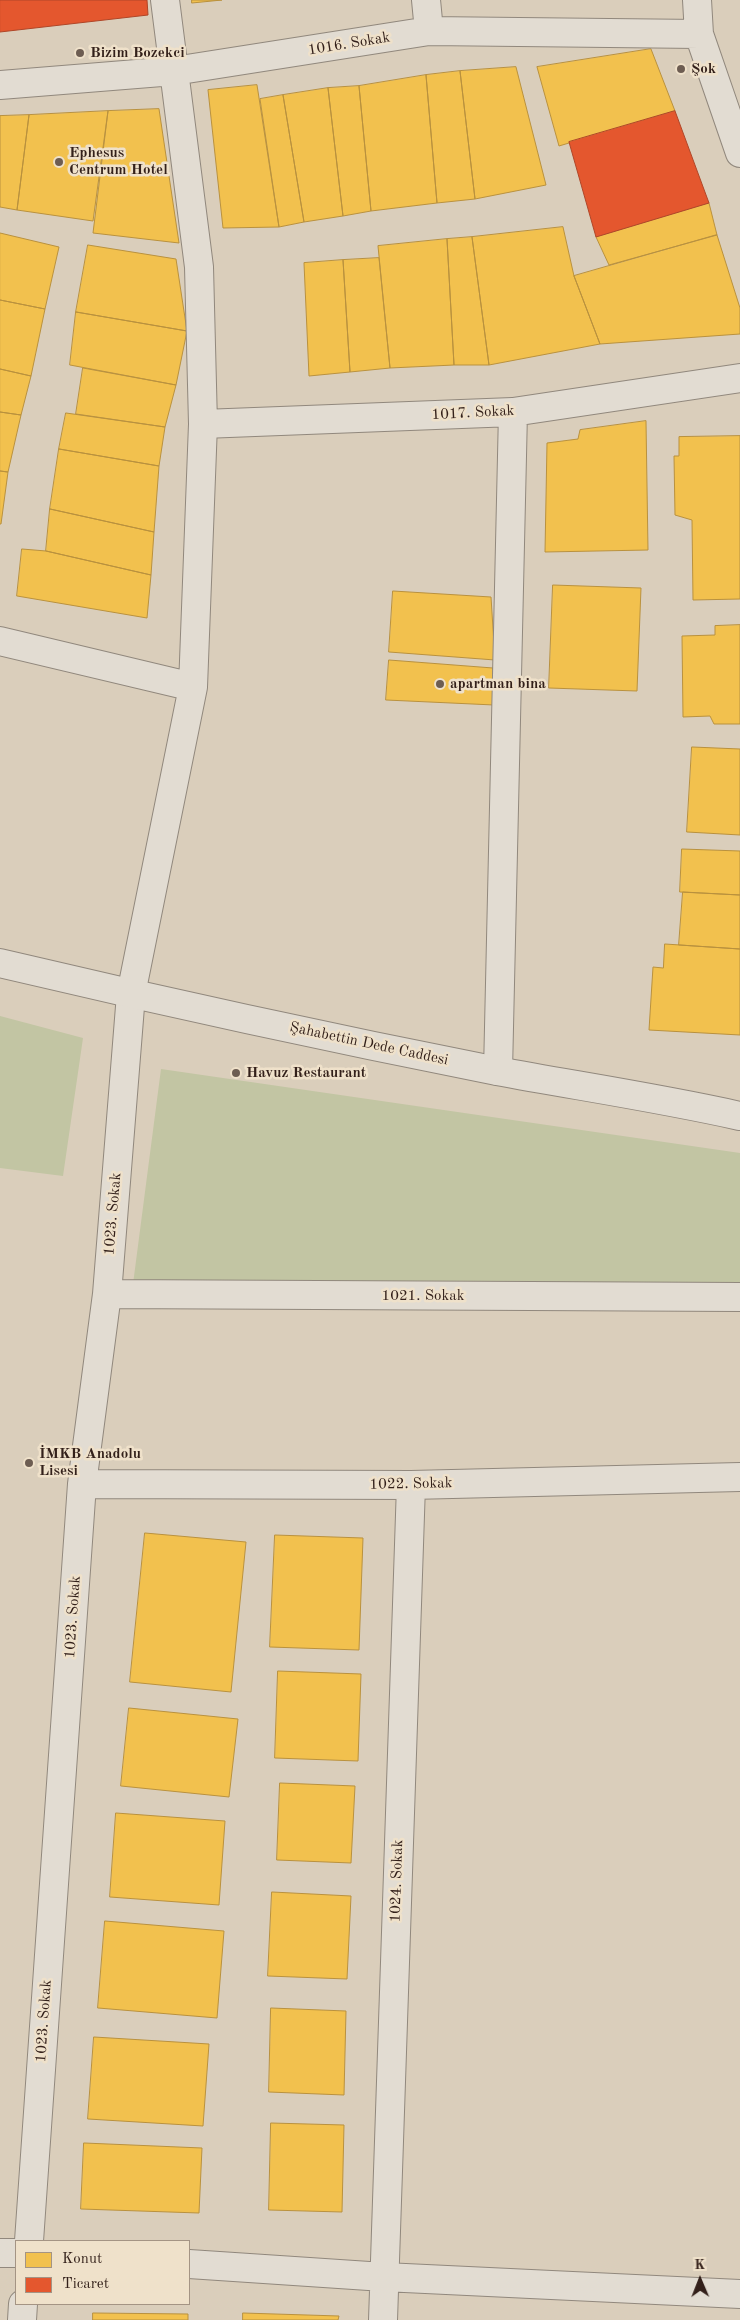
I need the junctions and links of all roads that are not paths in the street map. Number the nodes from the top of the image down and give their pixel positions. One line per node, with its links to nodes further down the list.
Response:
1 (164, 0): 6 (street, 1023. Sokak)
2 (426, 0): 4 (street)
3 (697, 0): 5 (street)
4 (429, 31): 5 (street, 1016. Sokak); 6 (street, 1016. Sokak)
5 (700, 34): 8 (street)
6 (174, 72): 7 (street, 1016. Sokak); 11 (street, 1023. Sokak)
7 (0, 85)
8 (740, 152)
9 (740, 378): 10 (street, 1017. Sokak)
10 (513, 412): 11 (street, 1017. Sokak); 16 (street)
11 (203, 424): 13 (street, 1023. Sokak)
12 (0, 641): 13 (street)
13 (192, 687): 15 (street, 1023. Sokak)
14 (0, 963): 15 (street, Şahabettin Dede Caddesi)
15 (131, 994): 16 (street, Şahabettin Dede Caddesi); 18 (street, 1023. Sokak)
16 (498, 1071): 17 (street, Şahabettin Dede Caddesi)
17 (740, 1116)
18 (107, 1294): 19 (street, 1021. Sokak); 21 (street, 1023. Sokak)
19 (740, 1297)
20 (740, 1477): 22 (street, 1022. Sokak)
21 (82, 1484): 22 (street, 1022. Sokak); 23 (street, 1023. Sokak)
22 (411, 1485): 27 (street, 1024. Sokak)
23 (29, 2240)
24 (0, 2253): 25 (street)
25 (15, 2253)
26 (190, 2264): 27 (street)
27 (384, 2277): 28 (street); 31 (street, 1024. Sokak)
28 (740, 2294)
29 (23, 2305): 30 (street)
30 (22, 2320)
31 (383, 2320)

